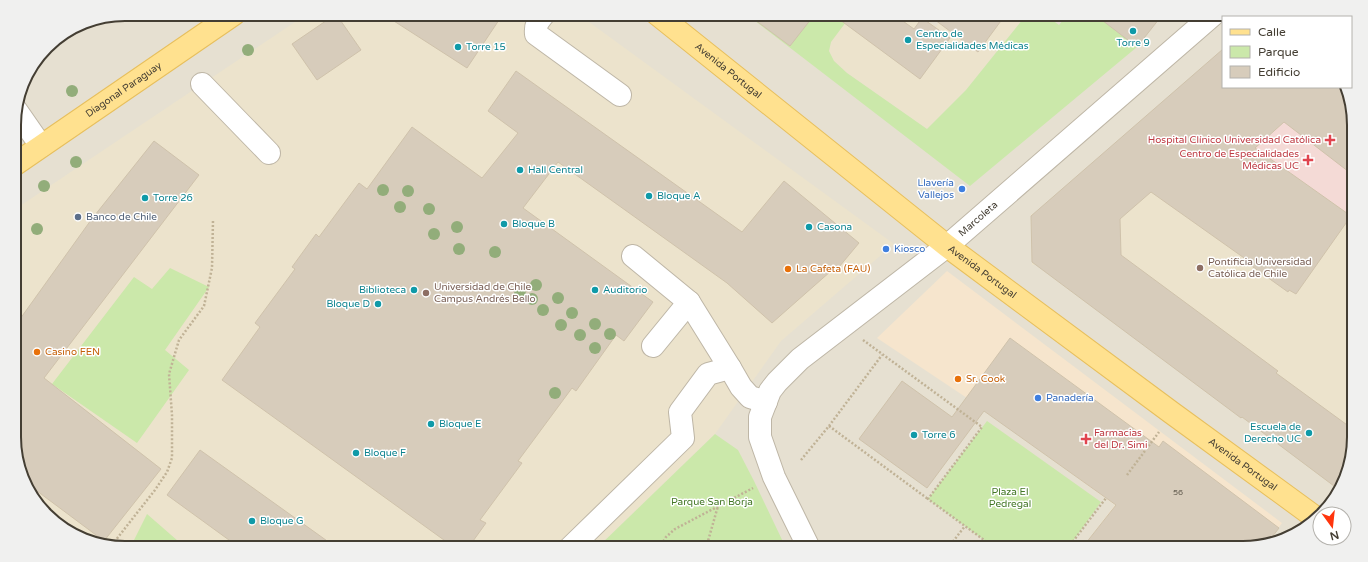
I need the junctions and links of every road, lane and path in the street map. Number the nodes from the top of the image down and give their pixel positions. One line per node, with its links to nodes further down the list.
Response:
1 (224, 21): 8 (main road, Diagonal Paraguay)
2 (539, 21): 6 (street)
3 (666, 21): 12 (main road, Avenida Portugal)
4 (1206, 21): 12 (street, Marcoleta)
5 (202, 84): 9 (street)
6 (620, 95)
7 (21, 117): 8 (street)
8 (41, 146): 10 (main road, Diagonal Paraguay)
9 (269, 153)
10 (21, 160)
11 (213, 220): 30 (path)
12 (947, 246): 15 (street, Marcoleta); 28 (main road, Avenida Portugal)
13 (633, 256): 14 (street)
14 (688, 302): 16 (street); 18 (street)
15 (843, 326): 17 (path); 19 (street, Marcoleta)
16 (653, 346)
17 (882, 355): 20 (path); 26 (path)
18 (730, 368): 19 (street); 31 (street)
19 (766, 402): 24 (street, Marcoleta)
20 (829, 426): 22 (path); 26 (path)
21 (1160, 431): 23 (path)
22 (801, 460)
23 (1127, 476)
24 (774, 477): 27 (path); 34 (street, Marcoleta)
25 (1106, 498): 37 (path)
26 (928, 499): 29 (path)
27 (718, 506): 32 (path); 33 (path)
28 (1312, 515)
29 (965, 526): 35 (path); 36 (path)
30 (116, 540)
31 (577, 541)
32 (663, 541)
33 (708, 541)
34 (806, 541)
35 (953, 541)
36 (985, 541)
37 (1073, 541)

